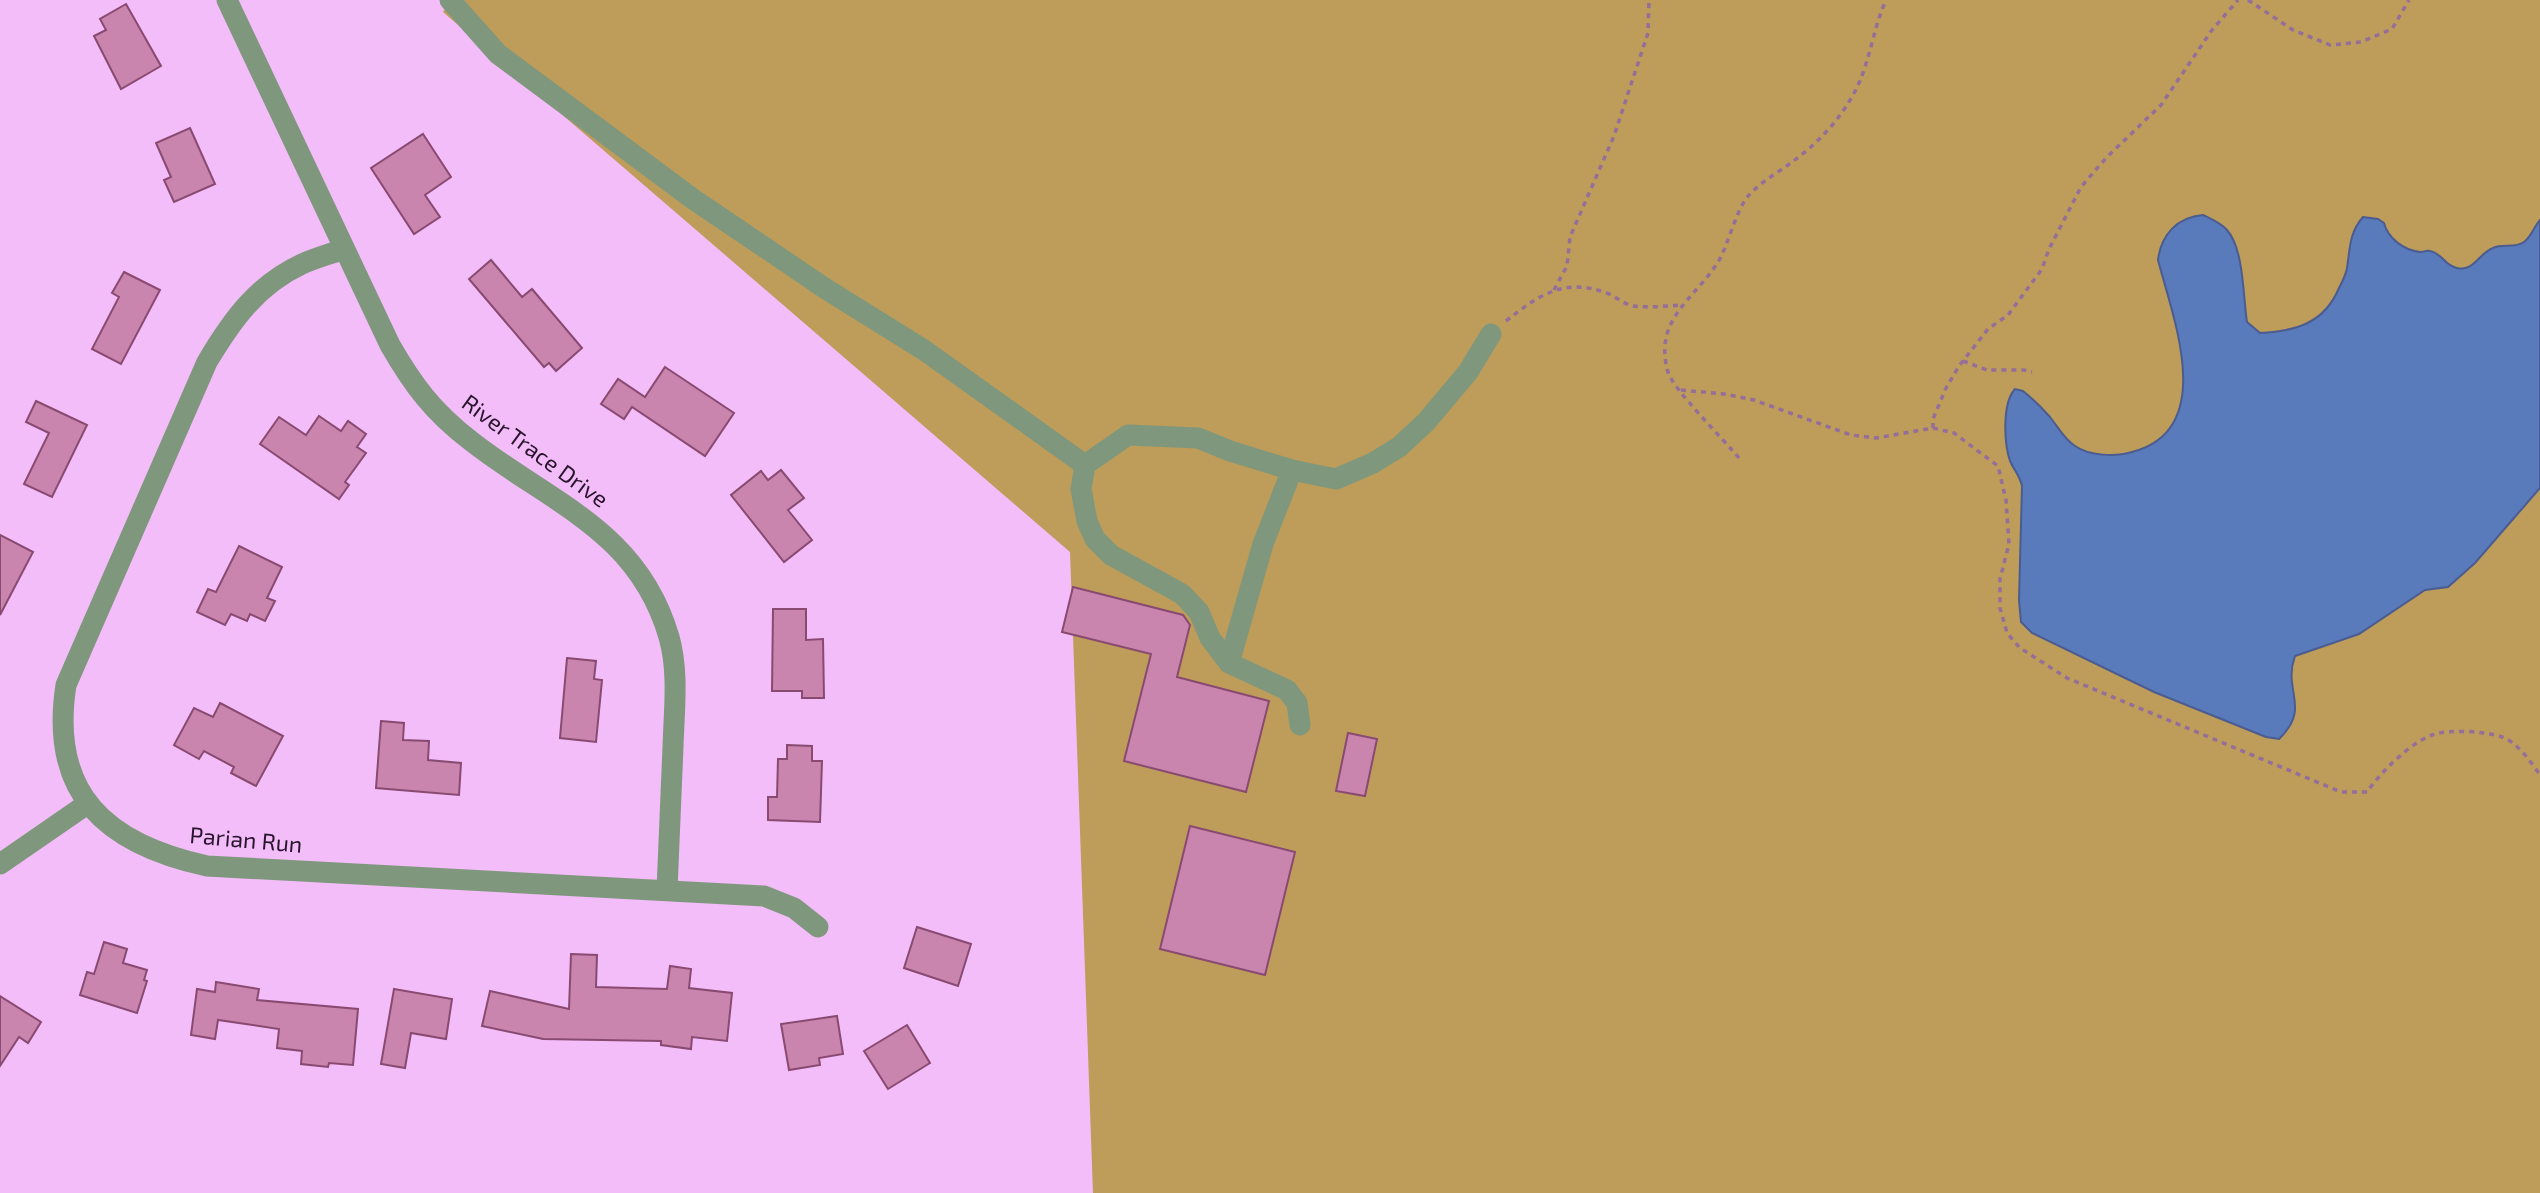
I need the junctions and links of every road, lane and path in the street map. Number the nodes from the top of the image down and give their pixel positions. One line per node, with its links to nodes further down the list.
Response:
1 (227, 0): 8 (street, River Trace Drive)
2 (450, 0): 17 (street)
3 (1649, 0): 9 (path)
4 (1886, 0): 10 (path)
5 (2238, 0): 12 (path)
6 (2248, 0): 7 (path)
7 (2409, 0)
8 (344, 249): 22 (street, Parian Run); 24 (street, River Trace Drive)
9 (1554, 290): 10 (path); 11 (path)
10 (1683, 306): 14 (path)
11 (1491, 334): 18 (street)
12 (1963, 361): 13 (path); 15 (path)
13 (2032, 372)
14 (1681, 390): 15 (path); 16 (path)
15 (1933, 428): 21 (path)
16 (1739, 458)
17 (1085, 465): 18 (street); 19 (street)
18 (1292, 470): 19 (street)
19 (1229, 663): 20 (street)
20 (1300, 725)
21 (2540, 775)
22 (86, 804): 23 (street); 24 (street, Parian Run)
23 (0, 864)
24 (667, 890): 25 (street, Parian Run)
25 (818, 926)

